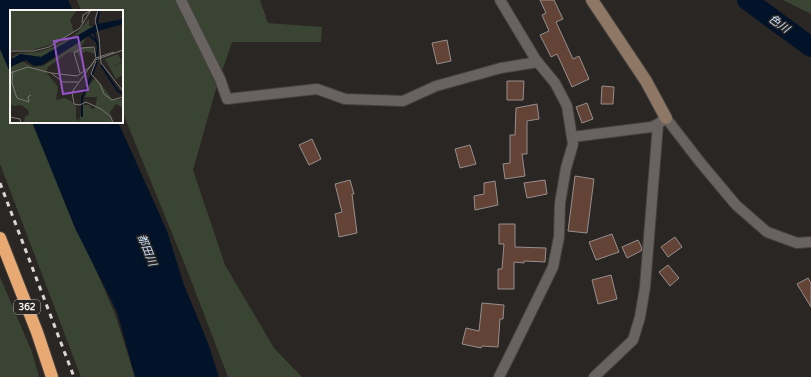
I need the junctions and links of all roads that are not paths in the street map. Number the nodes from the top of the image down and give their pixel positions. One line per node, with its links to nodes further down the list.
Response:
1 (181, 0): 4 (street)
2 (500, 0): 4 (street)
3 (592, 0): 5 (street)
4 (538, 62): 6 (street)
5 (662, 121): 6 (street); 8 (street); 11 (street)
6 (572, 137): 10 (street)
7 (0, 238): 9 (highway, 362)
8 (811, 242)
9 (52, 377)
10 (499, 377)
11 (594, 377)

